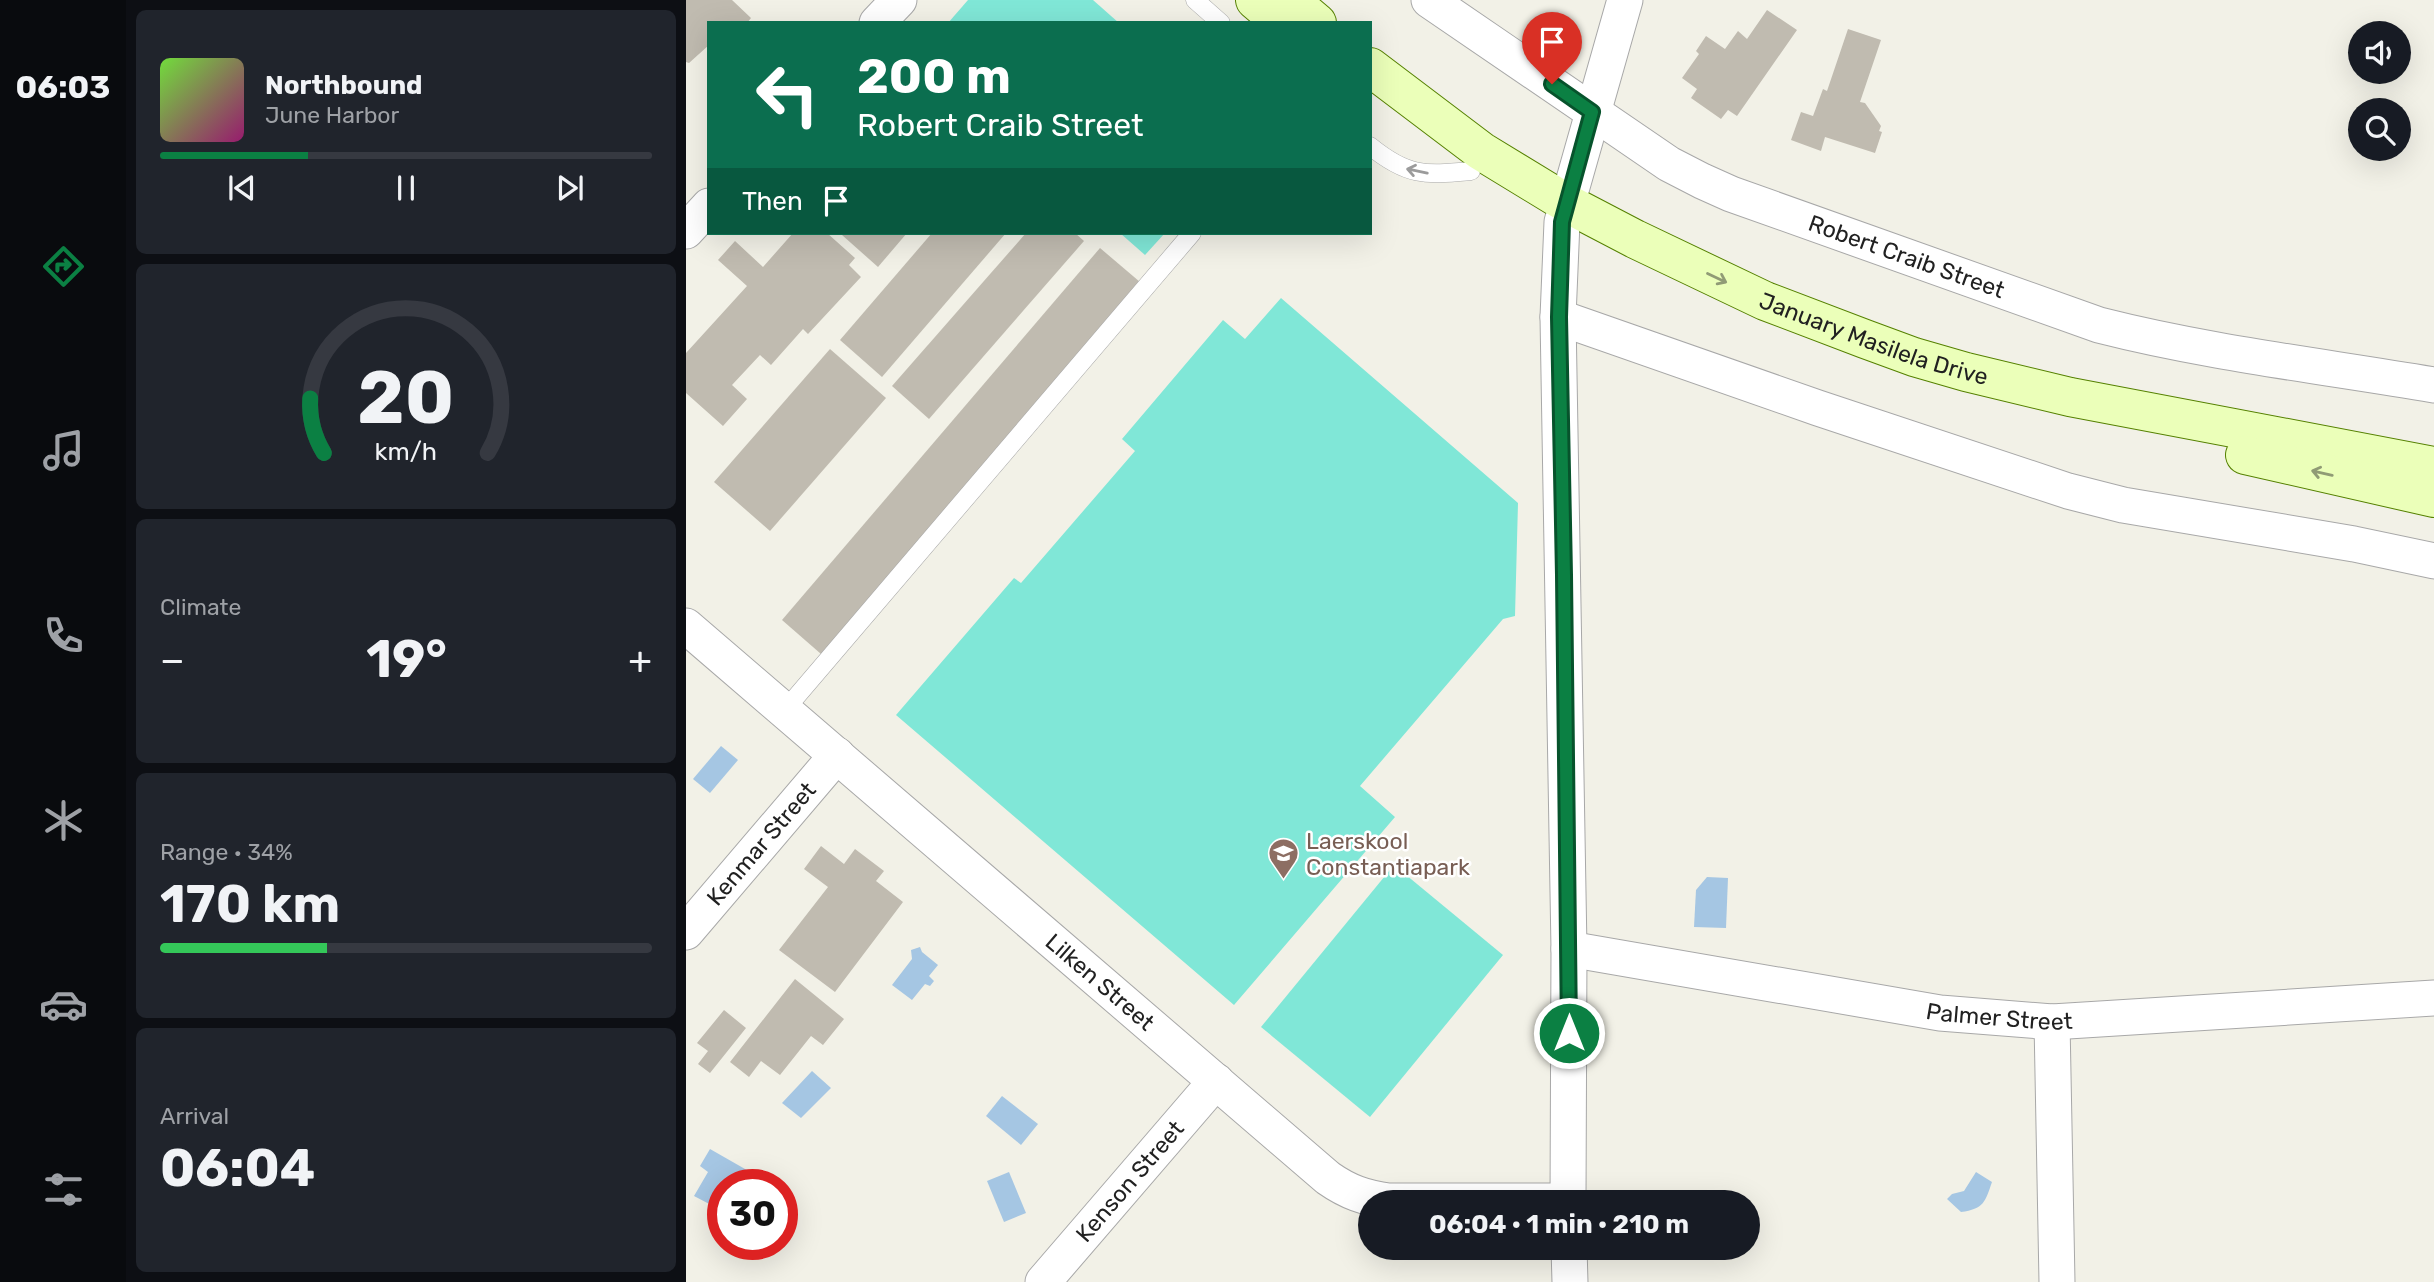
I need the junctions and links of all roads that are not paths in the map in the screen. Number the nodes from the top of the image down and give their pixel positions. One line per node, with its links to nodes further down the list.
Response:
1 (1195, 0): 6 (lane)
2 (1255, 0): 7 (main road)
3 (1290, 0): 8 (main road)
4 (1429, 0): 11 (street, Robert Craib Street)
5 (1625, 0): 11 (street)
6 (1219, 21)
7 (1280, 21)
8 (1315, 21)
9 (1372, 69): 15 (main road, January Masilela Drive)
10 (1372, 96): 13 (main road, January Masilela Drive)
11 (1592, 112): 15 (street); 19 (street, Robert Craib Street)
12 (1372, 147): 13 (lane, one-way to 12)
13 (1471, 170): 15 (main road, January Masilela Drive)
14 (707, 208): 16 (street)
15 (1565, 213): 18 (street); 20 (main road, January Masilela Drive, one-way to 20); 21 (main road, January Masilela Drive, one-way to 15)
16 (686, 231)
17 (1190, 235): 24 (lane)
18 (1559, 317): 22 (street); 27 (street)
19 (2434, 385)
20 (2434, 466)
21 (2434, 498)
22 (2434, 561)
23 (686, 626): 24 (street, Lilken Street)
24 (785, 711): 25 (street, Lilken Street)
25 (837, 755): 26 (street, Kenmar Street); 30 (street, Lilken Street)
26 (686, 932)
27 (1569, 950): 29 (street, Palmer Street); 31 (street)
28 (2434, 999): 29 (street, Palmer Street)
29 (2052, 1022): 36 (street)
30 (1216, 1081): 32 (street, Lilken Street); 34 (street, Kenson Street)
31 (1568, 1190)
32 (1358, 1195)
33 (1569, 1260): 35 (street)
34 (1043, 1282)
35 (1570, 1282)
36 (2057, 1282)

